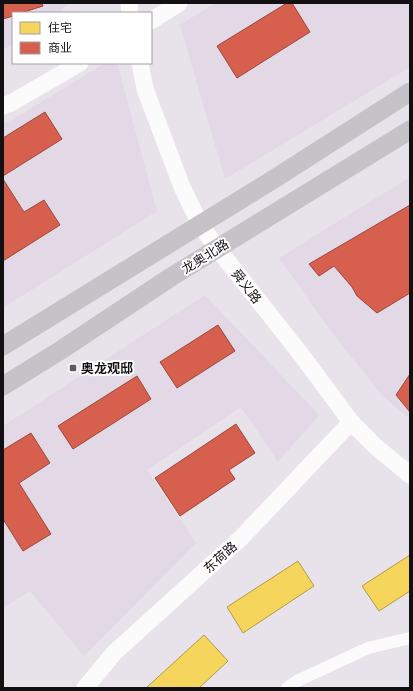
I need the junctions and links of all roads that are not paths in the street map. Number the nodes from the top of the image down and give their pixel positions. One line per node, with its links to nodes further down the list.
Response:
1 (180, 3): 2 (street)
2 (152, 20)
3 (78, 64): 6 (street)
4 (140, 64): 8 (street, 舜义路)
5 (410, 92): 8 (main road)
6 (3, 106)
7 (410, 130): 9 (main road, 龙奥北路)
8 (200, 224): 9 (street, 舜义路); 10 (main road)
9 (217, 248): 11 (main road, 龙奥北路); 12 (street, 舜义路)
10 (3, 346)
11 (3, 386)
12 (351, 422): 13 (street, 舜义路); 15 (street, 东荷路)
13 (410, 475)
14 (410, 638): 16 (street)
15 (85, 688)
16 (287, 688)

